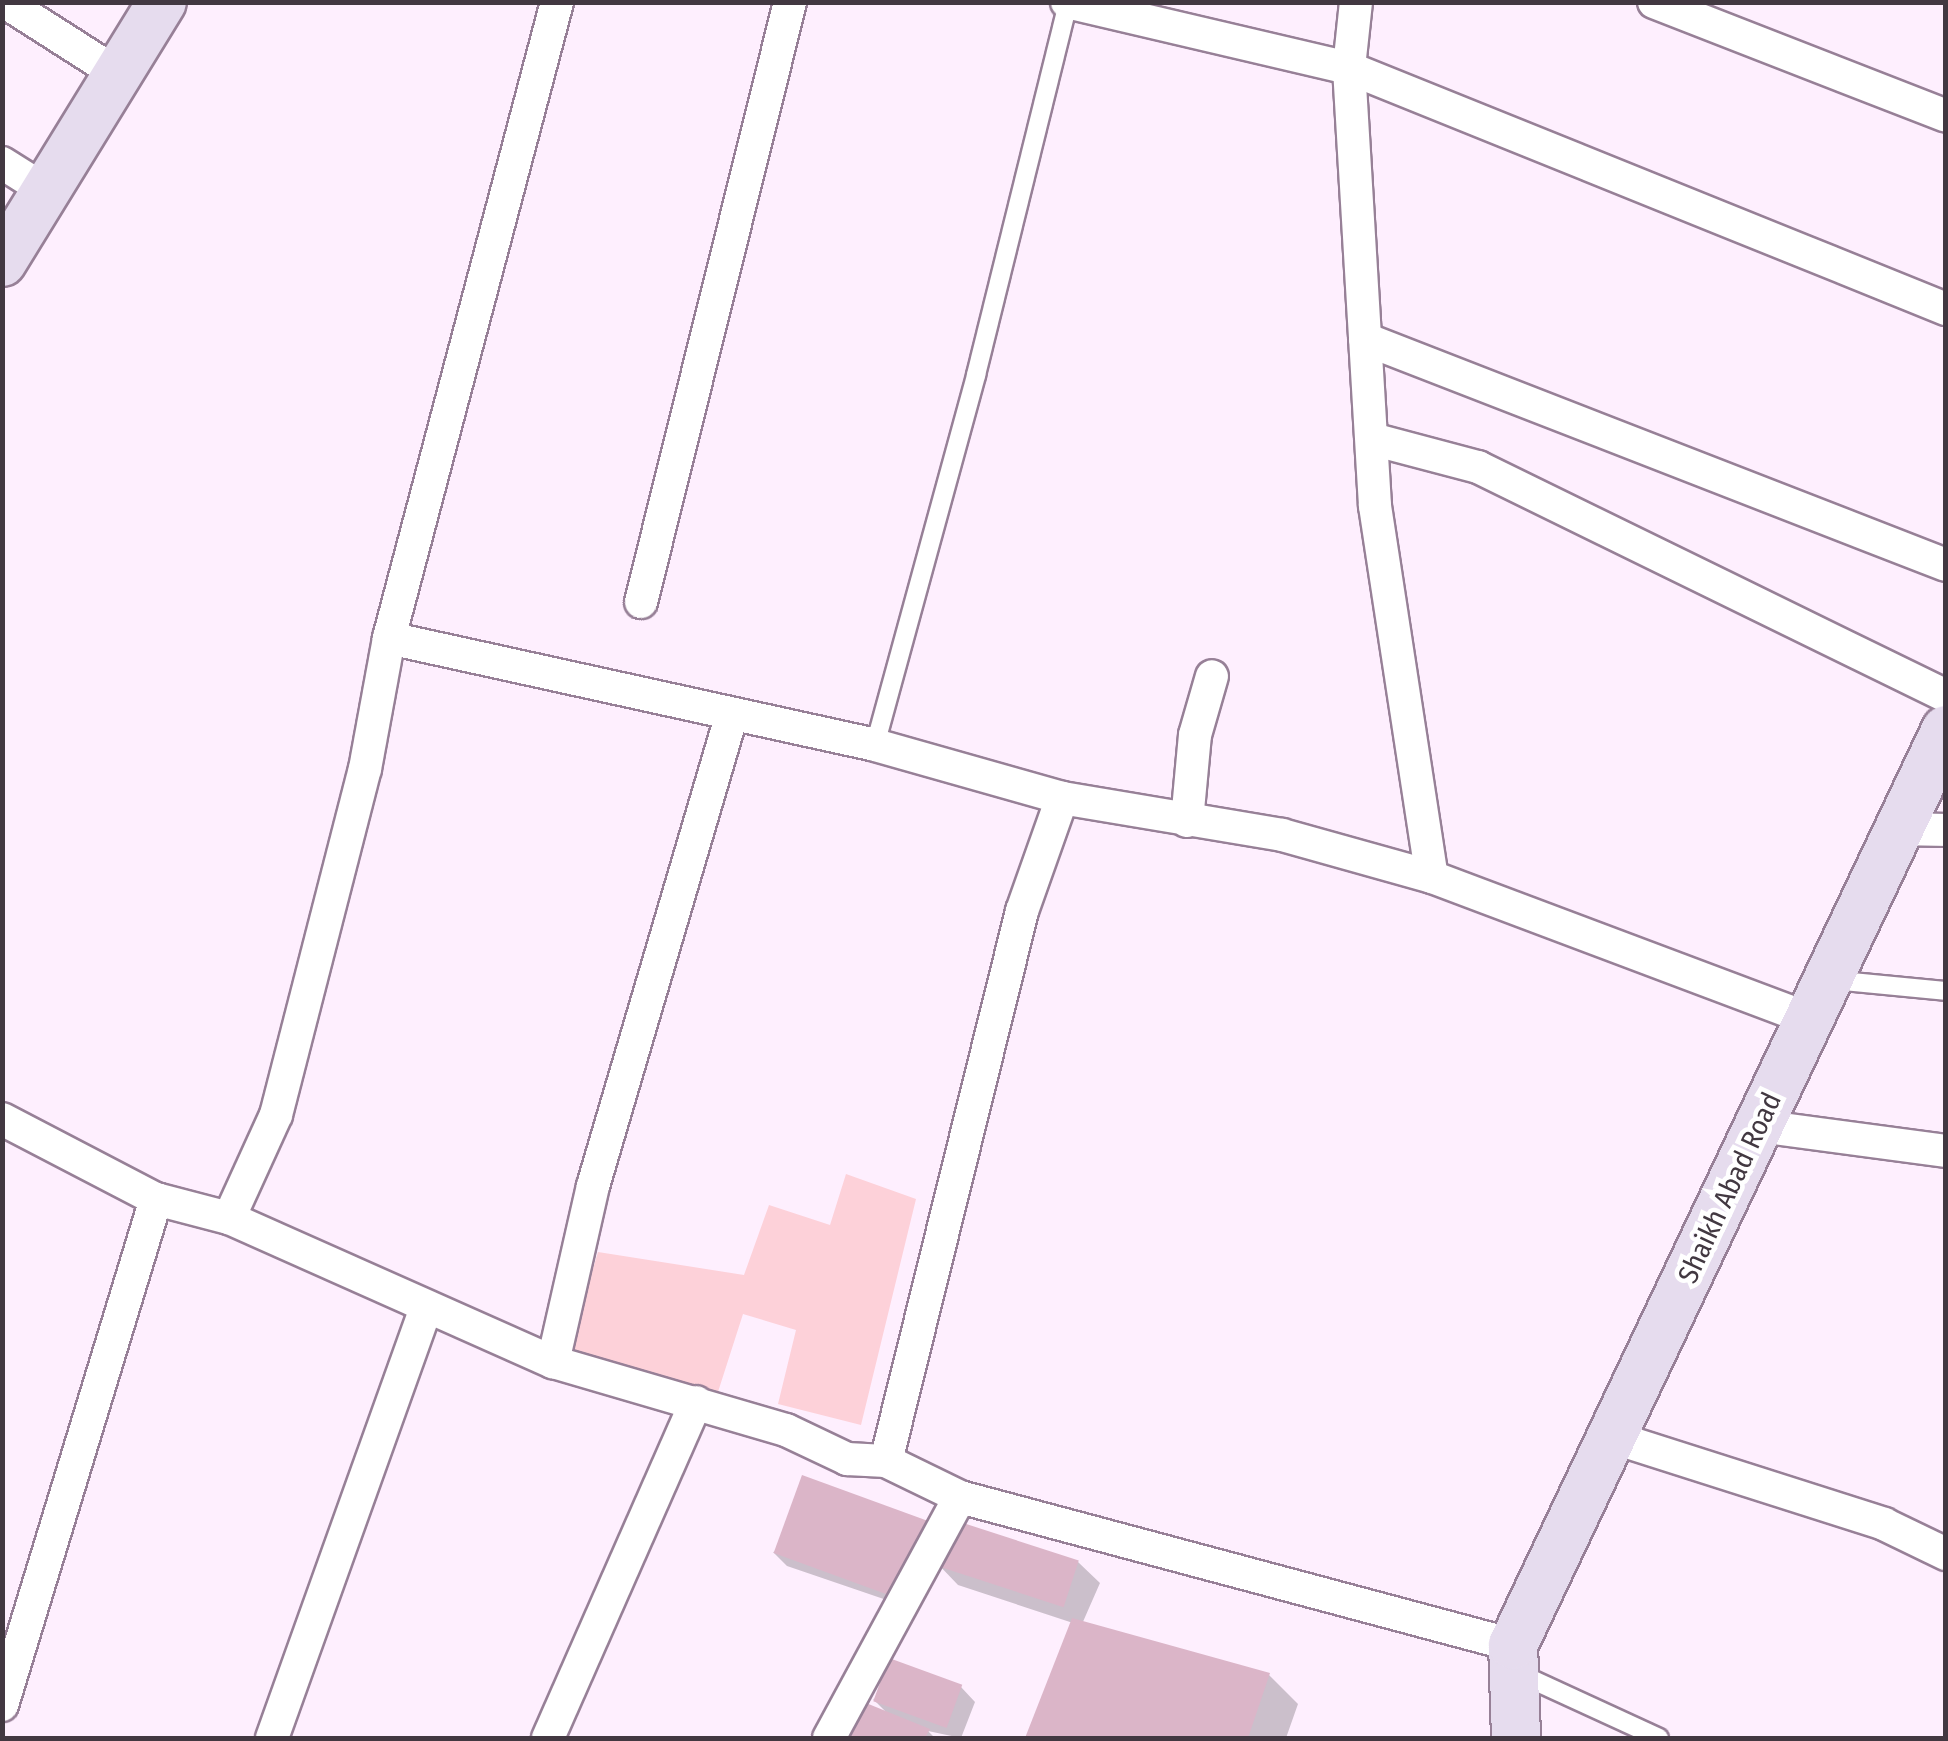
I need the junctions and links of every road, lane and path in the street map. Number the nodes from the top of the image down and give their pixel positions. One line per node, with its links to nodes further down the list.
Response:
1 (5, 2): 9 (street)
2 (162, 2): 9 (main road)
3 (556, 2): 19 (street)
4 (790, 2): 18 (street)
5 (1356, 2): 8 (street)
6 (1654, 2): 10 (street)
7 (1068, 3): 8 (street); 24 (lane)
8 (1349, 68): 14 (street); 15 (street)
9 (121, 76): 12 (main road)
10 (1946, 116)
11 (2, 162): 12 (street)
12 (48, 192): 13 (main road)
13 (2, 262)
14 (1946, 309)
15 (1365, 339): 16 (street); 17 (street)
16 (1372, 439): 21 (street); 29 (street)
17 (1946, 566)
18 (640, 602)
19 (388, 638): 22 (street); 36 (street)
20 (1212, 676): 26 (street)
21 (1946, 696)
22 (732, 714): 24 (street); 38 (street)
23 (1946, 730): 27 (main road, Shaikh Abad Road)
24 (875, 744): 25 (street)
25 (1062, 798): 26 (street); 41 (street)
26 (1187, 821): 29 (street)
27 (1899, 829): 28 (street); 31 (main road, Shaikh Abad Road)
28 (1946, 830)
29 (1432, 877): 31 (street)
30 (1946, 992): 31 (lane)
31 (1818, 999): 33 (main road, Shaikh Abad Road)
32 (2, 1119): 35 (street)
33 (1759, 1126): 34 (street); 40 (main road, Shaikh Abad Road)
34 (1946, 1151)
35 (156, 1198): 36 (street); 45 (street)
36 (228, 1218): 37 (street)
37 (426, 1309): 38 (street); 46 (street)
38 (552, 1362): 39 (street)
39 (696, 1402): 41 (street); 47 (street)
40 (1612, 1437): 43 (street); 44 (main road, Shaikh Abad Road)
41 (886, 1460): 42 (street)
42 (960, 1497): 44 (street); 48 (street)
43 (1946, 1554)
44 (1512, 1658): 49 (main road); 50 (lane)
45 (2, 1705)
46 (272, 1738)
47 (548, 1738)
48 (830, 1738)
49 (1516, 1738)
50 (1659, 1738)

